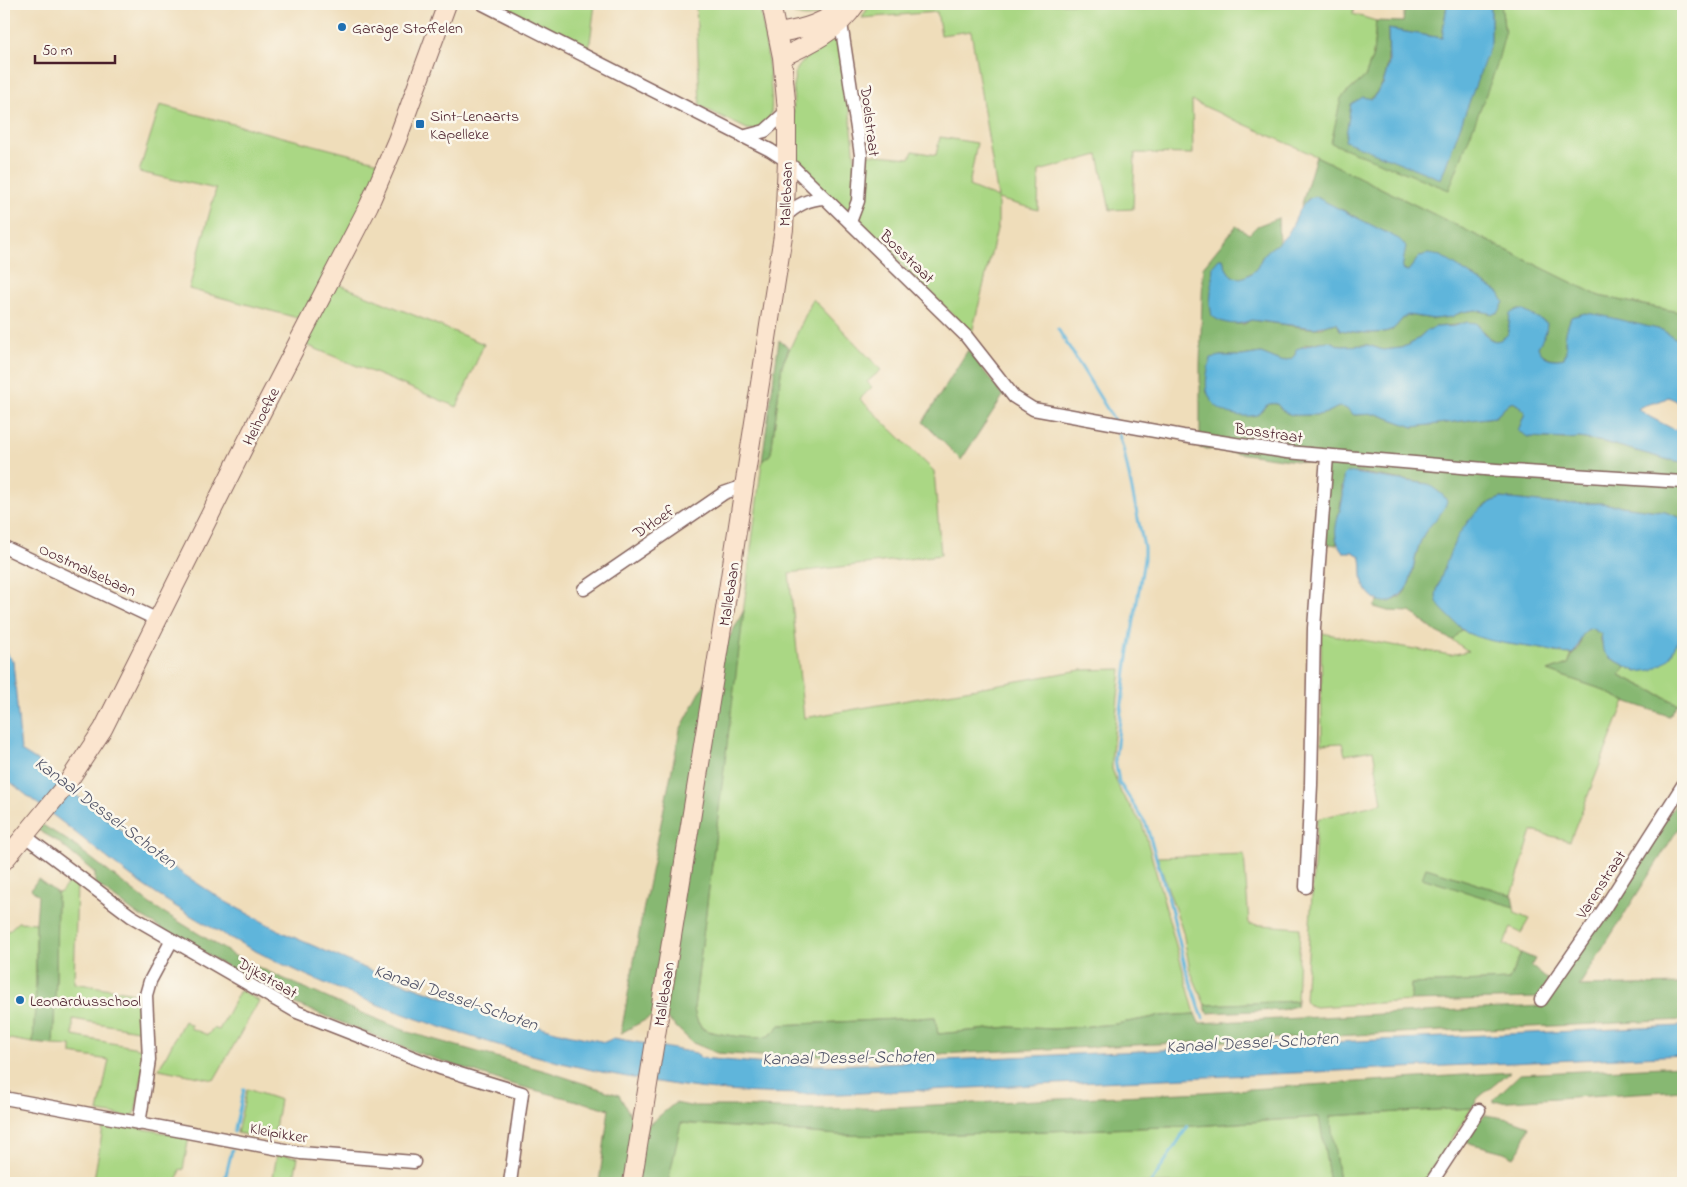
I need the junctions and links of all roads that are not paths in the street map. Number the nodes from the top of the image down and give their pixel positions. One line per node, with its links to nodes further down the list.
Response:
1 (446, 4): 19 (main road, Heihoefke)
2 (483, 4): 9 (street, Bosstraat)
3 (771, 4): 6 (main road, Mallebaan)
4 (856, 4): 5 (main road)
5 (840, 10): 6 (main road); 7 (main road); 13 (street, Doelstraat)
6 (778, 32): 7 (main road, Mallebaan)
7 (782, 57): 8 (main road, Mallebaan)
8 (786, 111): 9 (street); 10 (main road, Mallebaan)
9 (742, 137): 10 (street, Bosstraat)
10 (787, 161): 11 (street, Bosstraat); 12 (main road, Mallebaan)
11 (824, 198): 12 (street); 13 (street, Bosstraat)
12 (785, 216): 16 (main road, Mallebaan)
13 (850, 222): 14 (street, Bosstraat)
14 (1327, 456): 15 (street, Bosstraat); 23 (street)
15 (1683, 482)
16 (744, 486): 18 (street, D'Hoef); 31 (main road, Mallebaan)
17 (4, 547): 19 (street, Oostmalsebaan)
18 (584, 589)
19 (158, 620): 21 (main road, Heihoefke)
20 (1683, 785): 25 (street, Varenstraat)
21 (25, 836): 22 (main road, Heihoefke); 24 (street, Dijkstraat)
22 (4, 861)
23 (1306, 887)
24 (172, 940): 28 (street); 30 (street, Dijkstraat)
25 (1541, 1000)
26 (4, 1098): 28 (street, Kleipikker)
27 (1479, 1110): 32 (street)
28 (139, 1124): 29 (street, Kleipikker)
29 (414, 1162)
30 (510, 1183)
31 (632, 1183)
32 (1431, 1183)

